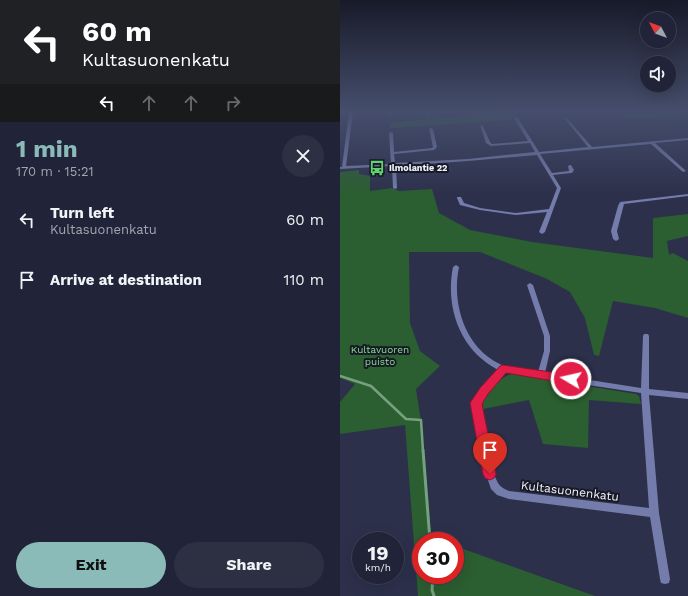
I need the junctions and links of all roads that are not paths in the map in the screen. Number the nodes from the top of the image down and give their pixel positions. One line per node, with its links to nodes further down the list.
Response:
1 (347, 140): 12 (street)
2 (392, 140): 10 (street)
3 (433, 140): 10 (street)
4 (487, 140): 7 (street)
5 (584, 140): 9 (street)
6 (681, 140): 8 (street)
7 (531, 142): 11 (street)
8 (652, 143): 9 (street); 17 (street)
9 (591, 148): 11 (street)
10 (393, 153): 14 (street)
11 (538, 153): 14 (street); 18 (street)
12 (346, 156): 13 (street); 16 (street)
13 (340, 157)
14 (394, 164): 16 (street); 19 (street)
15 (570, 166): 18 (street)
16 (342, 168)
17 (684, 172)
18 (552, 174): 22 (street)
19 (395, 188)
20 (688, 195): 24 (street)
21 (459, 198): 22 (street)
22 (551, 210): 23 (street)
23 (542, 232)
24 (616, 239)
25 (456, 267): 28 (street)
26 (530, 286): 29 (street)
27 (646, 336): 30 (street)
28 (503, 369): 29 (street); 32 (street, Kultasuonenkatu)
29 (541, 375): 30 (street)
30 (645, 391): 31 (street); 32 (street)
31 (688, 396)
32 (654, 513): 33 (street)
33 (665, 578)

